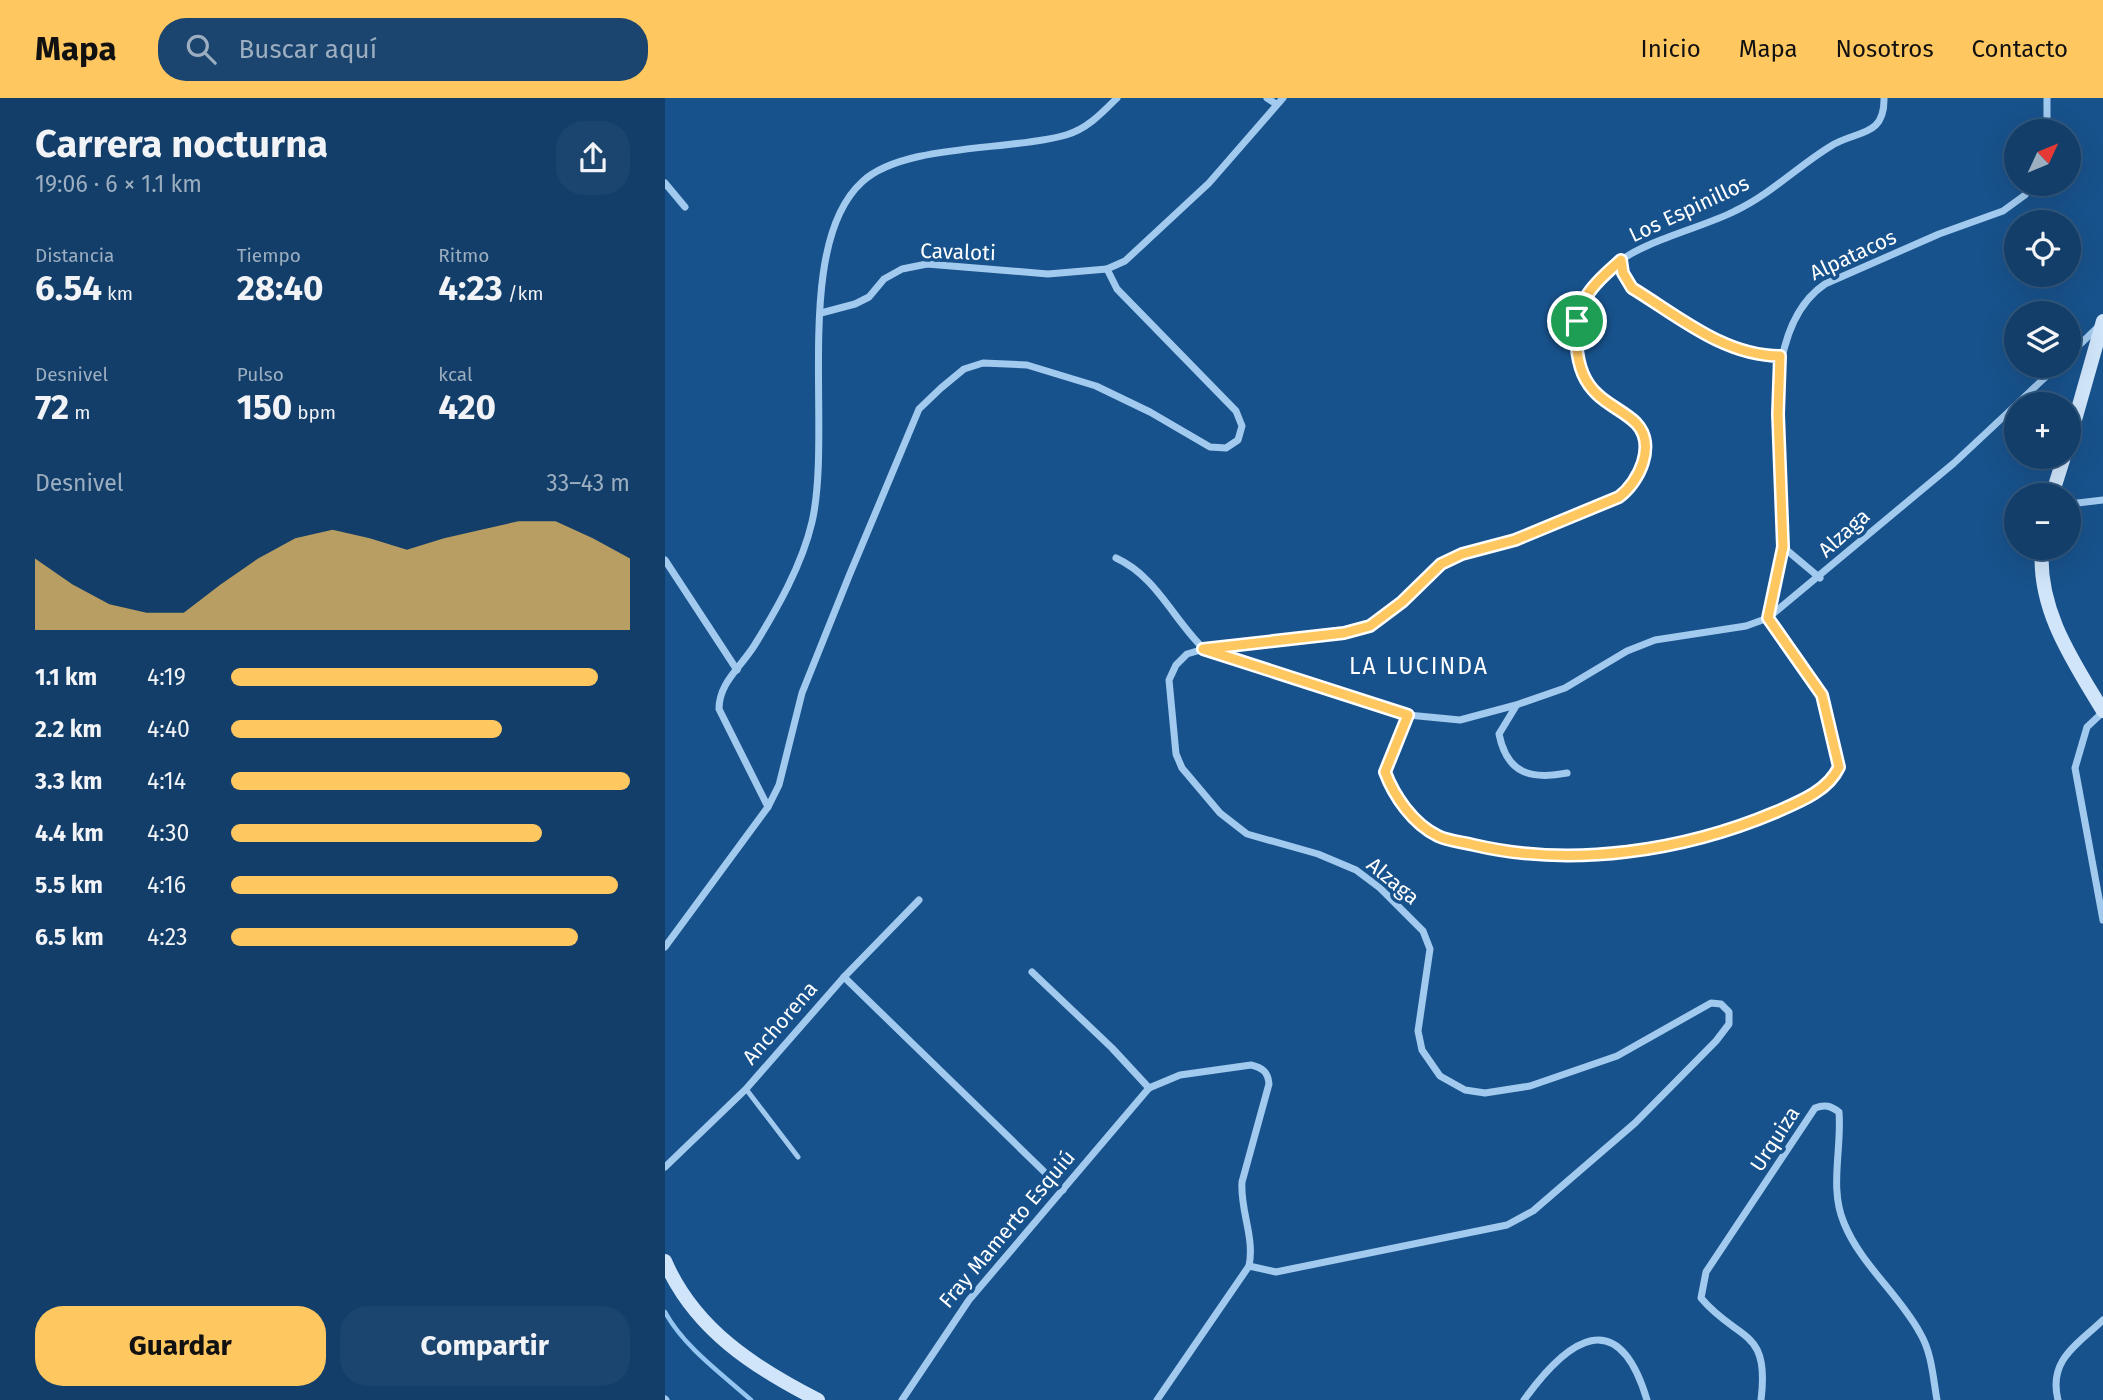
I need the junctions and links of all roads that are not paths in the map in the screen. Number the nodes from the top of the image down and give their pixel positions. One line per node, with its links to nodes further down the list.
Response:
1 (1117, 98): 12 (street)
2 (1267, 98): 5 (street)
3 (1884, 98): 10 (street, Los Espinillos)
4 (2047, 98): 6 (street)
5 (1280, 101): 11 (street)
6 (2047, 119)
7 (665, 183): 9 (street)
8 (2024, 196): 15 (street, Alpatacos)
9 (685, 206)
10 (1621, 260): 15 (street); 28 (street, Los Espinillos)
11 (1107, 269): 12 (street, Cavaloti); 34 (street)
12 (821, 313): 29 (street)
13 (2103, 322): 14 (street); 18 (main road)
14 (2081, 343)
15 (1780, 356): 22 (street, Alpatacos)
16 (2044, 378): 17 (street, Alzaga)
17 (2030, 392)
18 (2081, 399)
19 (2004, 416): 26 (street, Alzaga)
20 (2103, 500): 21 (street)
21 (2081, 503)
22 (1783, 547): 26 (street); 27 (street, Alpatacos)
23 (1117, 558): 28 (street)
24 (665, 560): 29 (street)
25 (2042, 560): 31 (main road)
26 (1820, 578): 27 (street, Alzaga)
27 (1768, 618): 30 (street, Alzaga); 32 (street)
28 (1203, 649): 32 (street, Alzaga); 46 (street, Alzaga)
29 (737, 670): 34 (street)
30 (1516, 705): 32 (street, Alzaga); 33 (street)
31 (2103, 712): 36 (street)
32 (1408, 715)
33 (1567, 773)
34 (768, 807): 37 (street)
35 (919, 900): 39 (street, Anchorena)
36 (2103, 920)
37 (665, 947)
38 (1032, 972): 40 (street)
39 (844, 978): 41 (street, Anchorena); 44 (street)
40 (1149, 1088): 44 (street, Fray Mamerto Esquiú); 46 (street)
41 (746, 1089): 42 (lane); 43 (street, Anchorena)
42 (798, 1157)
43 (665, 1167)
44 (1063, 1190): 49 (street, Fray Mamerto Esquiú)
45 (665, 1261): 48 (main road)
46 (1249, 1266): 50 (street)
47 (2103, 1320): 55 (street)
48 (818, 1400)
49 (902, 1400)
50 (1157, 1400)
51 (1524, 1400): 52 (street)
52 (1647, 1400)
53 (1761, 1400): 54 (street, Urquiza)
54 (1937, 1400)
55 (2058, 1400)

